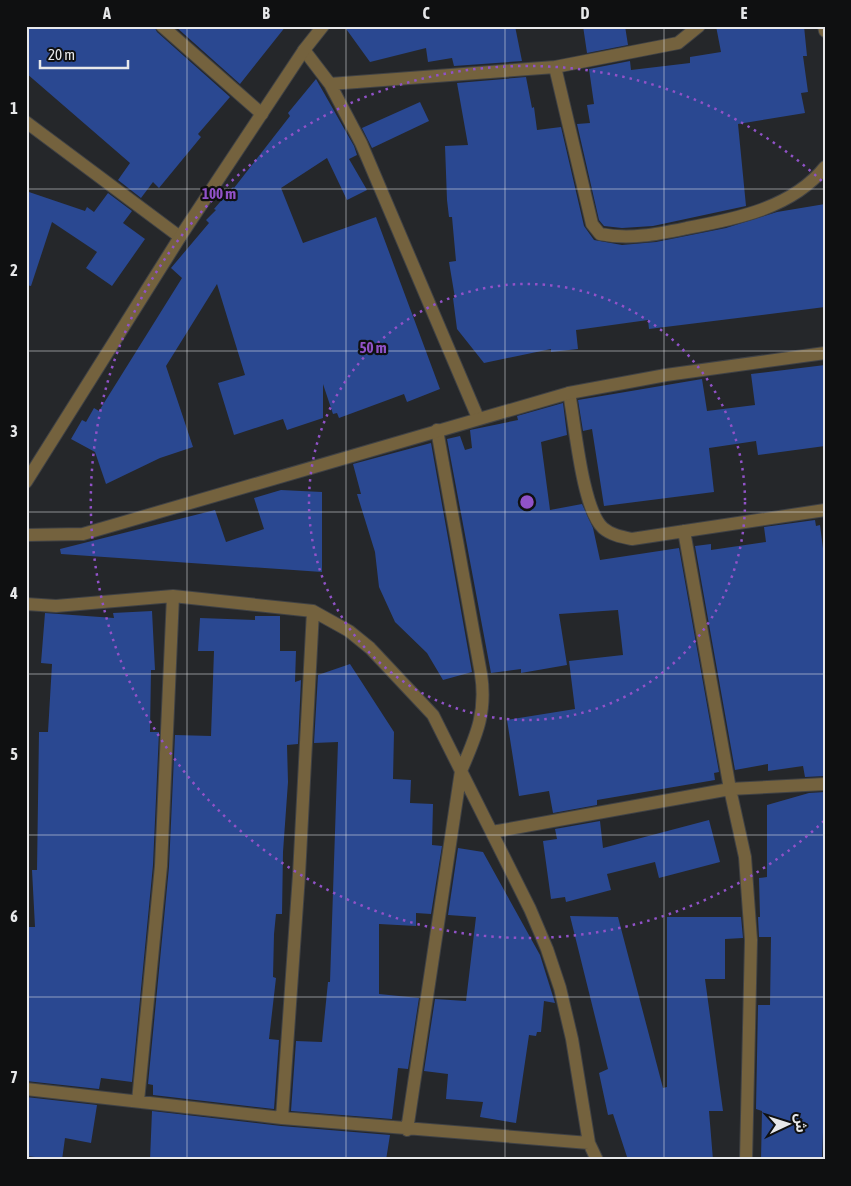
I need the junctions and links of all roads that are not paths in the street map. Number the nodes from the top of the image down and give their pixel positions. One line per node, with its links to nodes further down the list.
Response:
1 (162, 26): 9 (street)
2 (323, 26): 6 (street)
3 (699, 26): 7 (street)
4 (824, 26): 5 (street)
5 (825, 31)
6 (304, 50): 8 (street); 9 (street)
7 (555, 67): 8 (street); 11 (street)
8 (330, 84): 15 (street)
9 (262, 114): 12 (street)
10 (26, 122): 12 (street)
11 (825, 167)
12 (180, 237): 17 (street)
13 (825, 354): 14 (street)
14 (570, 393): 15 (street); 19 (street)
15 (478, 418): 16 (street)
16 (437, 430): 20 (street); 24 (street)
17 (26, 482)
18 (825, 510): 19 (street)
19 (684, 531): 26 (street)
20 (26, 536)
21 (173, 596): 22 (street); 23 (street); 29 (street)
22 (26, 604)
23 (313, 611): 24 (street); 30 (street)
24 (461, 771): 27 (street); 31 (street)
25 (825, 784): 26 (street)
26 (730, 789): 27 (street); 34 (street)
27 (492, 832): 32 (street)
28 (26, 1089): 29 (street)
29 (138, 1102): 30 (street)
30 (282, 1118): 31 (street)
31 (407, 1130): 32 (street)
32 (589, 1143): 33 (street)
33 (597, 1160)
34 (746, 1160)

